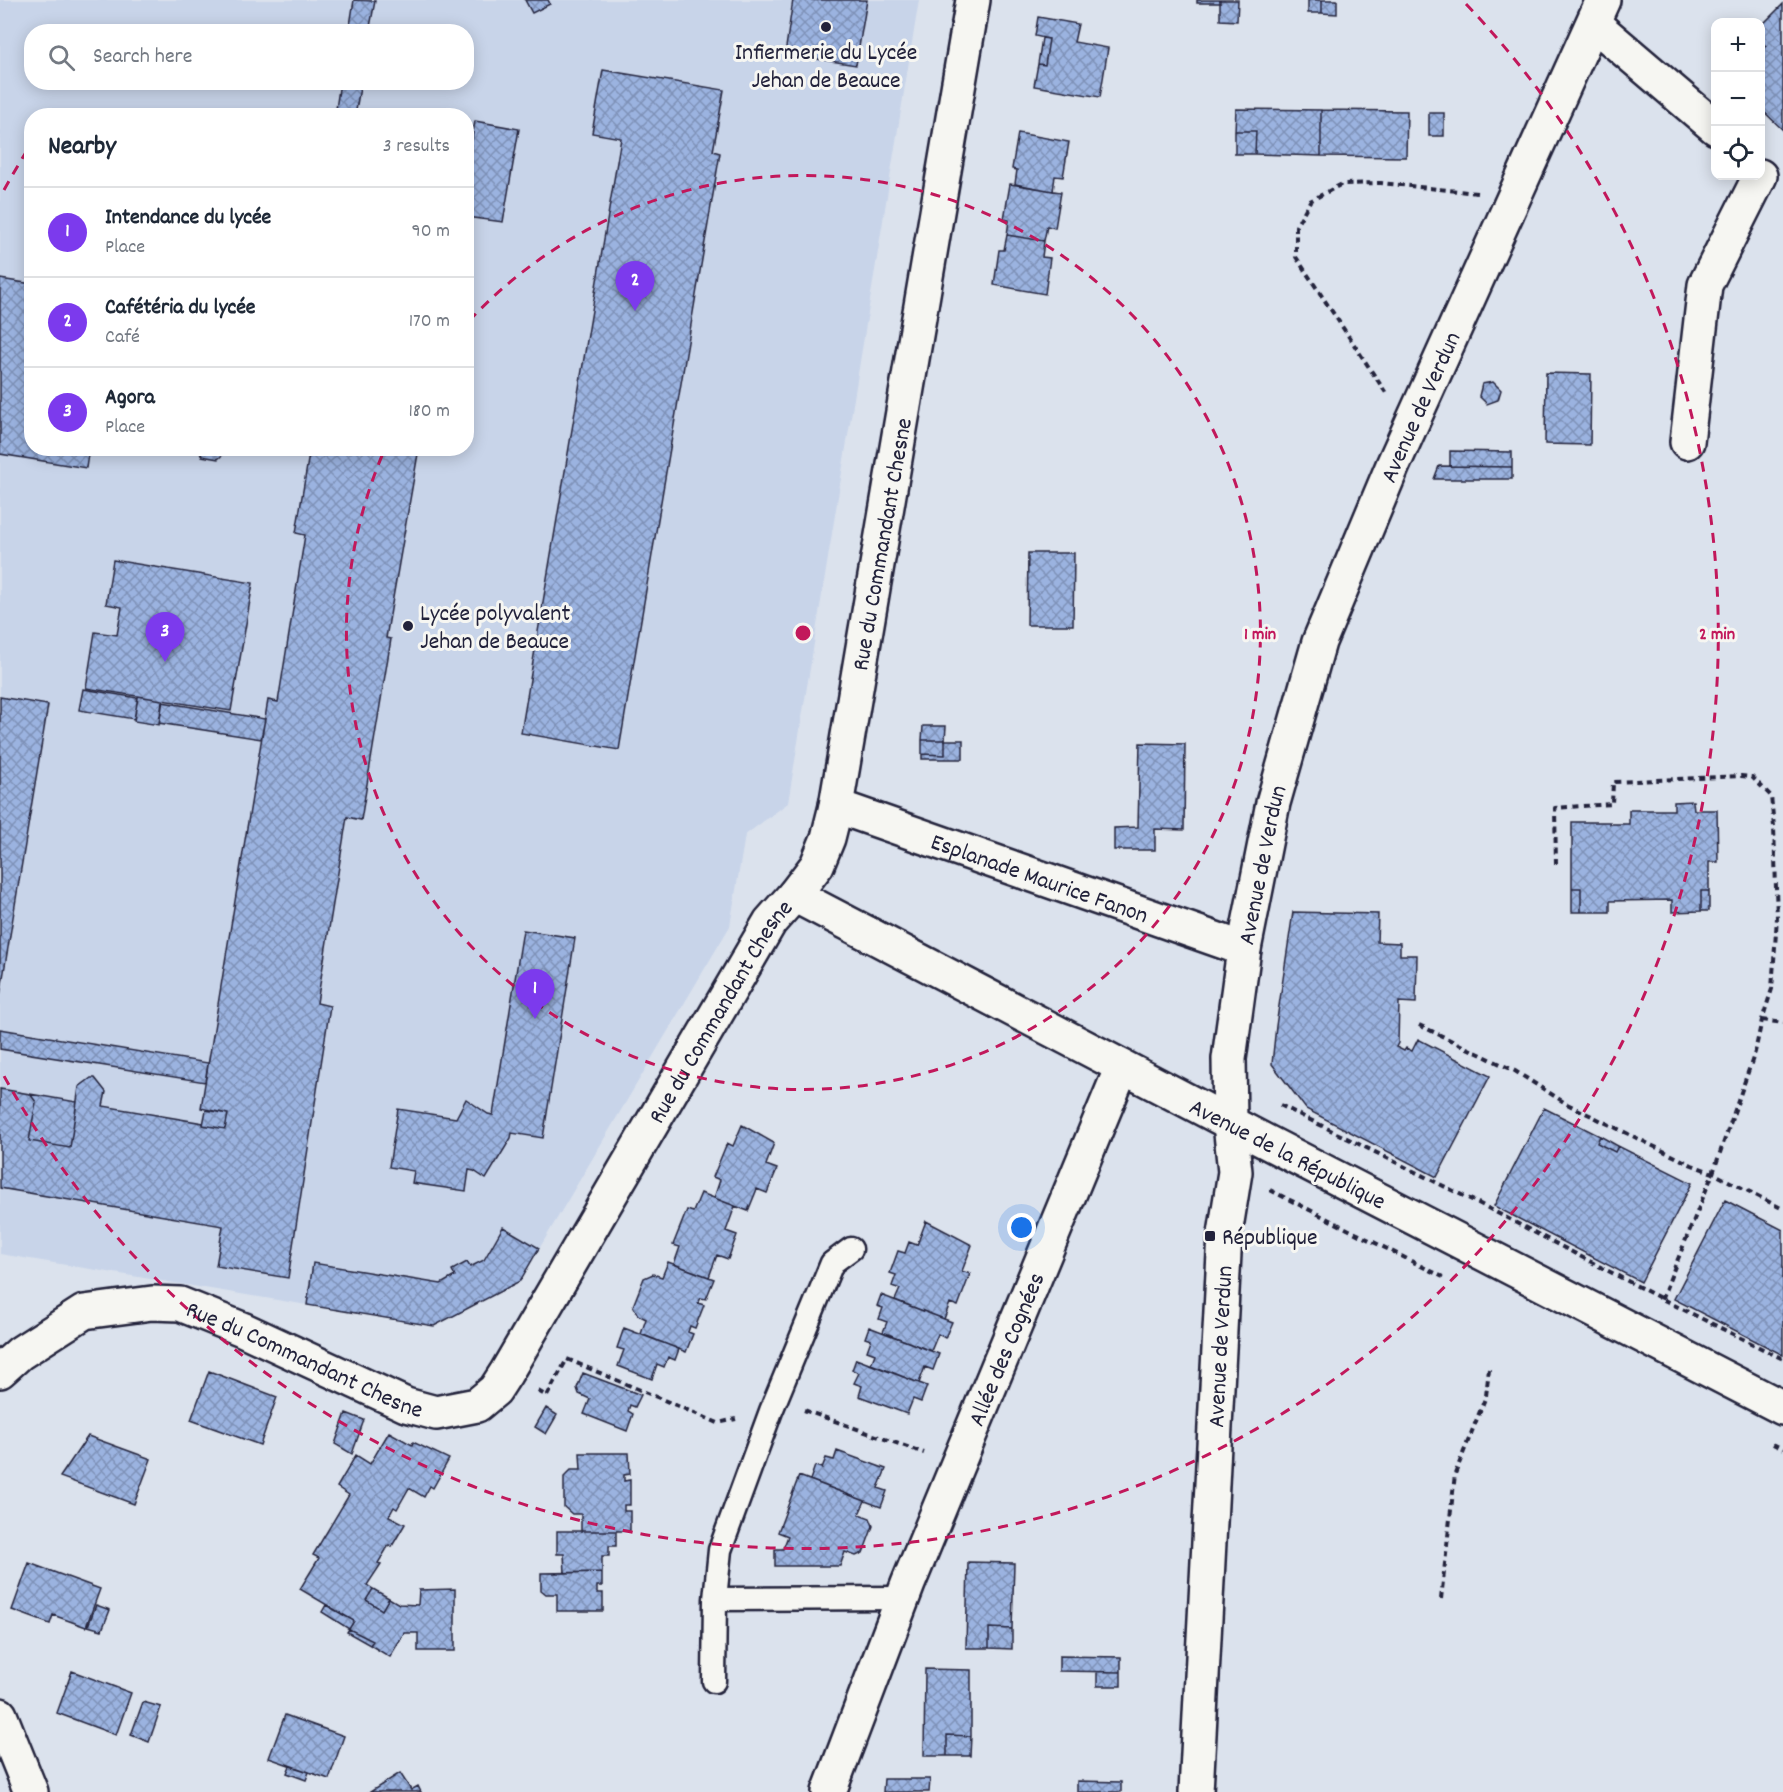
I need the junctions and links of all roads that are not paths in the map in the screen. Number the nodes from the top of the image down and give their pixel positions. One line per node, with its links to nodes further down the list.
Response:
1 (973, 0): 6 (street, Rue du Commandant Chesne)
2 (1598, 12): 3 (street); 8 (street, Avenue de Verdun)
3 (1714, 126)
4 (1766, 175): 5 (street)
5 (1687, 442)
6 (836, 806): 7 (street, Rue du Commandant Chesne); 8 (street, Esplanade Maurice Fanon)
7 (794, 895): 9 (street, Avenue de la République); 12 (street, Rue du Commandant Chesne)
8 (1244, 949): 10 (street, Avenue de Verdun)
9 (1122, 1067): 10 (street, Avenue de la République); 14 (street, Allée des Cognées)
10 (1230, 1124): 13 (street, Avenue de la République); 20 (street, Avenue de Verdun)
11 (850, 1249): 15 (lane)
12 (0, 1371)
13 (1783, 1408)
14 (903, 1598): 15 (lane); 19 (street, Allée des Cognées)
15 (715, 1599): 16 (lane)
16 (714, 1681)
17 (0, 1715): 18 (street)
18 (31, 1792)
19 (829, 1792)
20 (1196, 1792)

